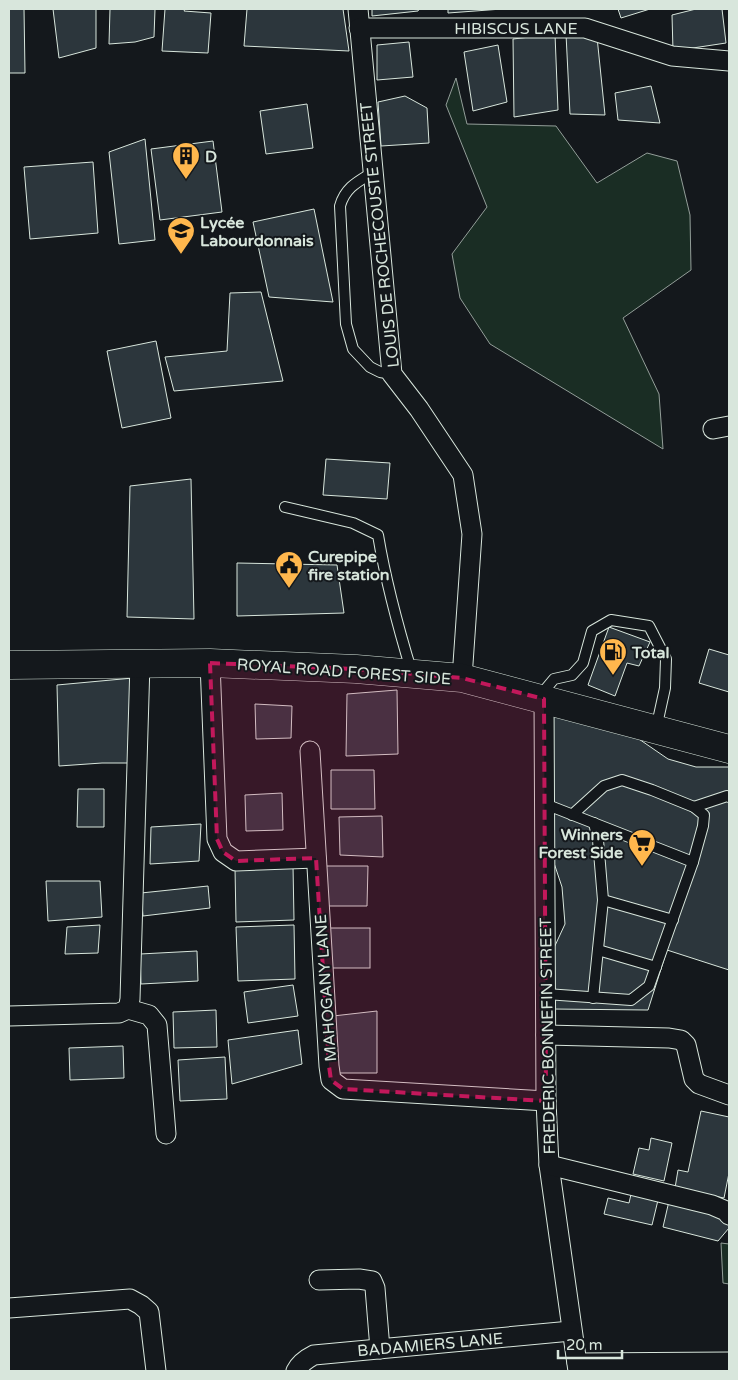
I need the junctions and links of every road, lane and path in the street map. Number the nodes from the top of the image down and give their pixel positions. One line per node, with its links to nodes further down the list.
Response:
1 (358, 9): 2 (street, LOUIS DE ROCHECOUSTE STREET)
2 (359, 28): 3 (street, HIBISCUS LANE); 4 (street, LOUIS DE ROCHECOUSTE STREET)
3 (729, 61)
4 (372, 173): 5 (street, LOUIS DE ROCHECOUSTE STREET); 5 (lane)
5 (392, 374): 11 (street, LOUIS DE ROCHECOUSTE STREET)
6 (285, 507): 10 (lane)
7 (140, 663): 8 (main road, ROYAL ROAD FOREST SIDE); 9 (main road, ROYAL ROAD FOREST SIDE); 29 (street)
8 (210, 663): 10 (main road, ROYAL ROAD FOREST SIDE); 21 (street)
9 (9, 665)
10 (412, 674): 11 (main road, ROYAL ROAD FOREST SIDE)
11 (462, 678): 12 (main road, ROYAL ROAD FOREST SIDE)
12 (542, 698): 13 (main road, ROYAL ROAD FOREST SIDE); 13 (lane); 17 (street, FREDERIC BONNEFIN STREET)
13 (656, 729): 14 (main road, ROYAL ROAD FOREST SIDE)
14 (729, 749)
15 (310, 751): 21 (street, MAHOGANY LANE)
16 (729, 796): 18 (lane)
17 (545, 804): 19 (lane); 27 (street, FREDERIC BONNEFIN STREET)
18 (694, 807): 19 (lane); 22 (lane)
19 (572, 815): 20 (lane)
20 (594, 823): 22 (lane); 23 (lane)
21 (316, 858): 33 (street, MAHOGANY LANE)
22 (693, 862): 24 (lane)
23 (603, 900): 24 (lane); 25 (lane)
24 (673, 920): 26 (lane)
25 (598, 950): 26 (lane); 28 (lane)
26 (656, 967): 28 (lane)
27 (546, 994): 28 (lane); 31 (street, FREDERIC BONNEFIN STREET)
28 (593, 998)
29 (128, 1009): 30 (street); 34 (street)
30 (9, 1016)
31 (546, 1035): 32 (street); 33 (street, FREDERIC BONNEFIN STREET)
32 (729, 1095)
33 (546, 1101): 35 (street, FREDERIC BONNEFIN STREET)
34 (166, 1134)
35 (550, 1165): 36 (street); 39 (street, FREDERIC BONNEFIN STREET)
36 (729, 1215)
37 (319, 1280): 40 (street)
38 (9, 1308): 43 (street)
39 (571, 1331): 40 (street, BADAMIERS LANE); 42 (street, FREDERIC BONNEFIN STREET)
40 (380, 1349): 44 (street, BADAMIERS LANE)
41 (729, 1362): 42 (street)
42 (577, 1367)
43 (156, 1371)
44 (296, 1371)

